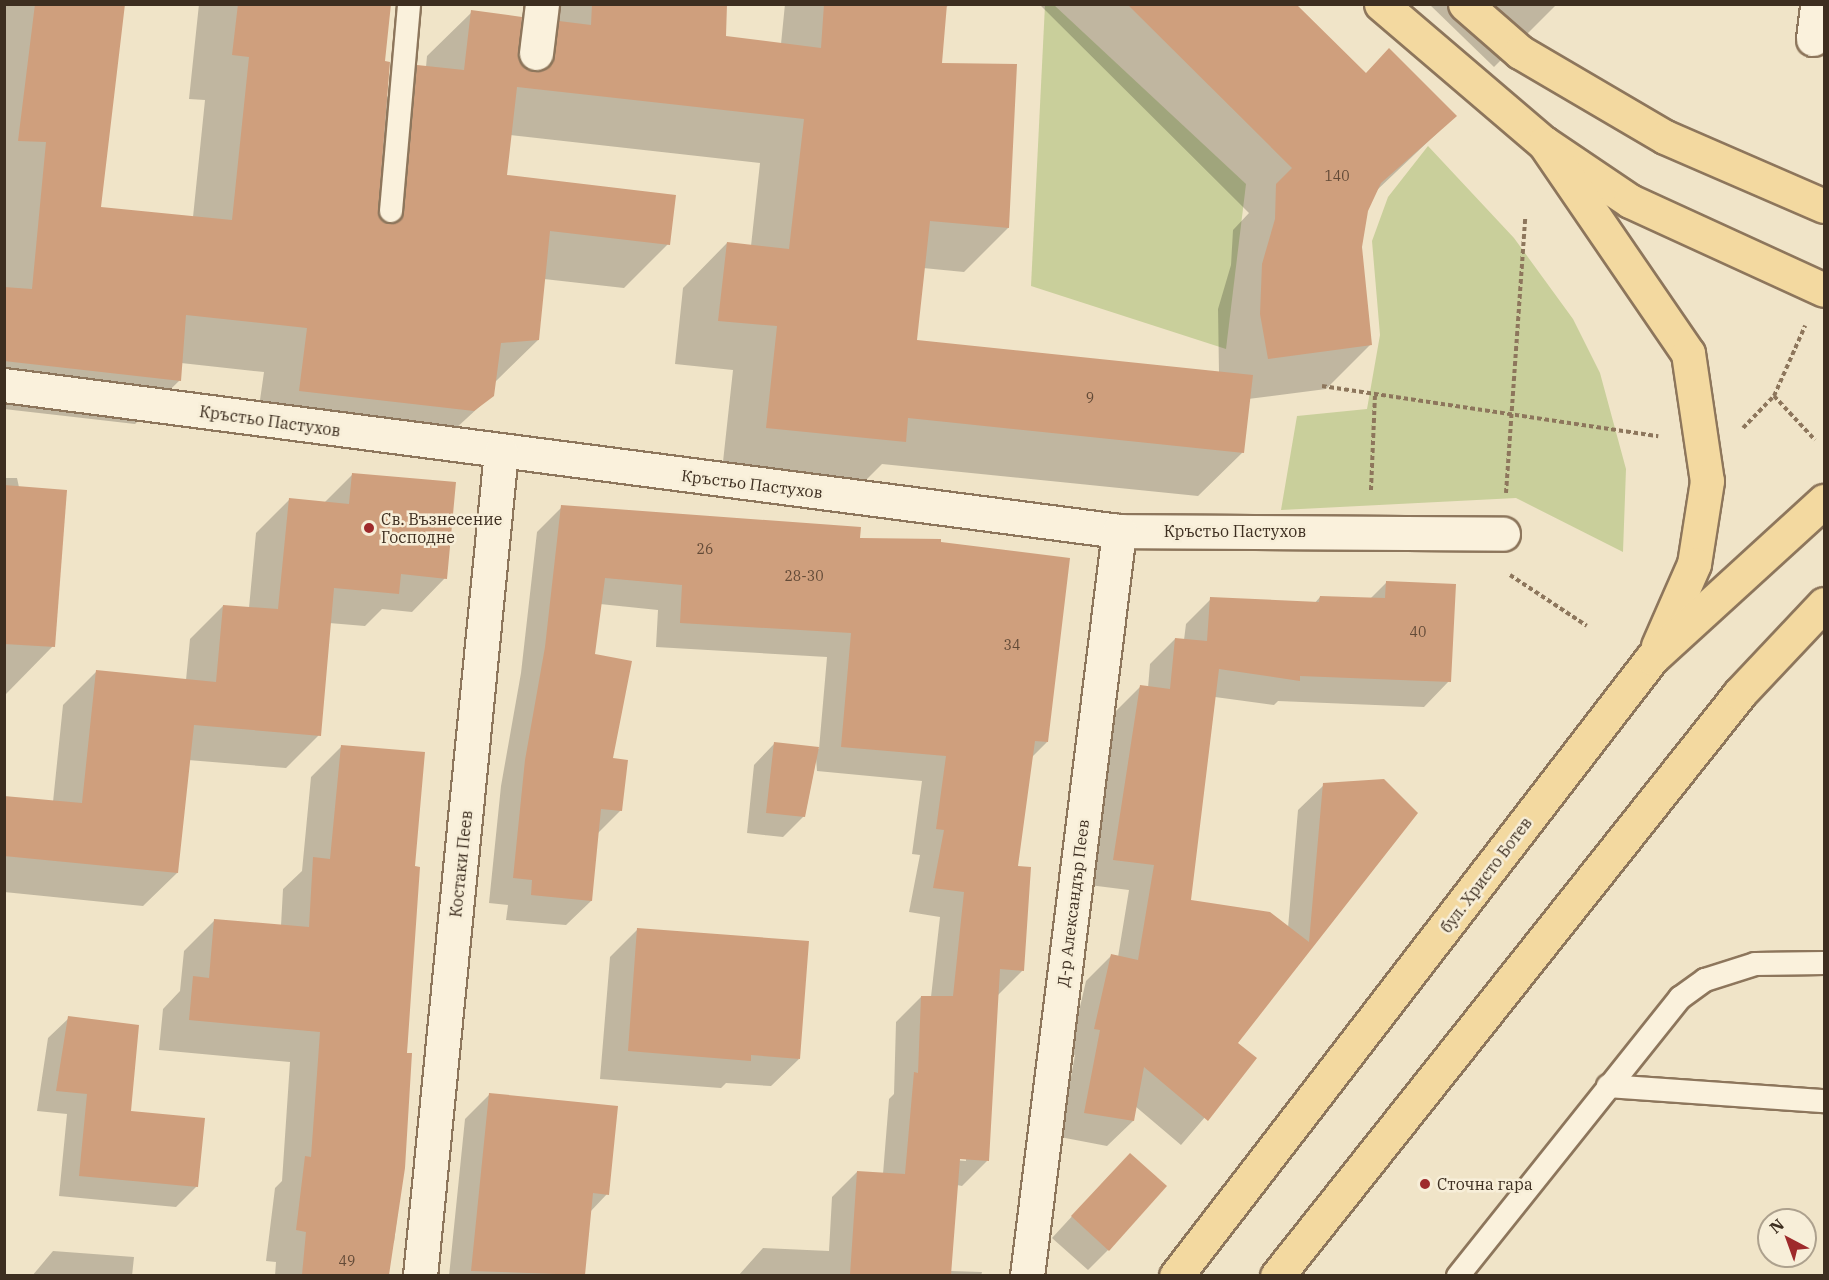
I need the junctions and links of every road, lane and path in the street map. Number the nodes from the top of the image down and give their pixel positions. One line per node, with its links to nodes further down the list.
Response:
1 (409, 4): 10 (lane)
2 (542, 4): 7 (street)
3 (1381, 4): 8 (main road)
4 (1465, 4): 9 (main road)
5 (1817, 4): 6 (street)
6 (1813, 39)
7 (536, 53)
8 (1544, 143): 12 (main road); 29 (main road)
9 (1824, 206)
10 (392, 211)
11 (1525, 219): 18 (path)
12 (1824, 290)
13 (1806, 323): 17 (path)
14 (4, 384): 22 (street, Кръстьо Пастухов)
15 (1322, 386): 16 (path)
16 (1375, 394): 18 (path); 25 (path)
17 (1774, 396): 19 (path); 21 (path)
18 (1511, 415): 20 (path); 26 (path)
19 (1737, 434)
20 (1651, 437)
21 (1815, 440)
22 (501, 452): 24 (street, Кръстьо Пастухов); 33 (street, Костаки Пеев)
23 (1824, 501): 29 (main road, бул. Христо Ботев)
24 (1119, 531): 25 (street, Кръстьо Пастухов); 34 (street, Д-р Александър Пеев)
25 (1395, 532): 26 (street, Кръстьо Пастухов)
26 (1503, 534): 28 (path)
27 (1824, 603): 36 (main road)
28 (1587, 626)
29 (1652, 658): 35 (main road, бул. Христо Ботев)
30 (1824, 963): 31 (lane)
31 (1608, 1086): 32 (lane); 37 (lane)
32 (1824, 1101)
33 (420, 1275)
34 (1027, 1275)
35 (1176, 1275)
36 (1277, 1275)
37 (1458, 1275)

